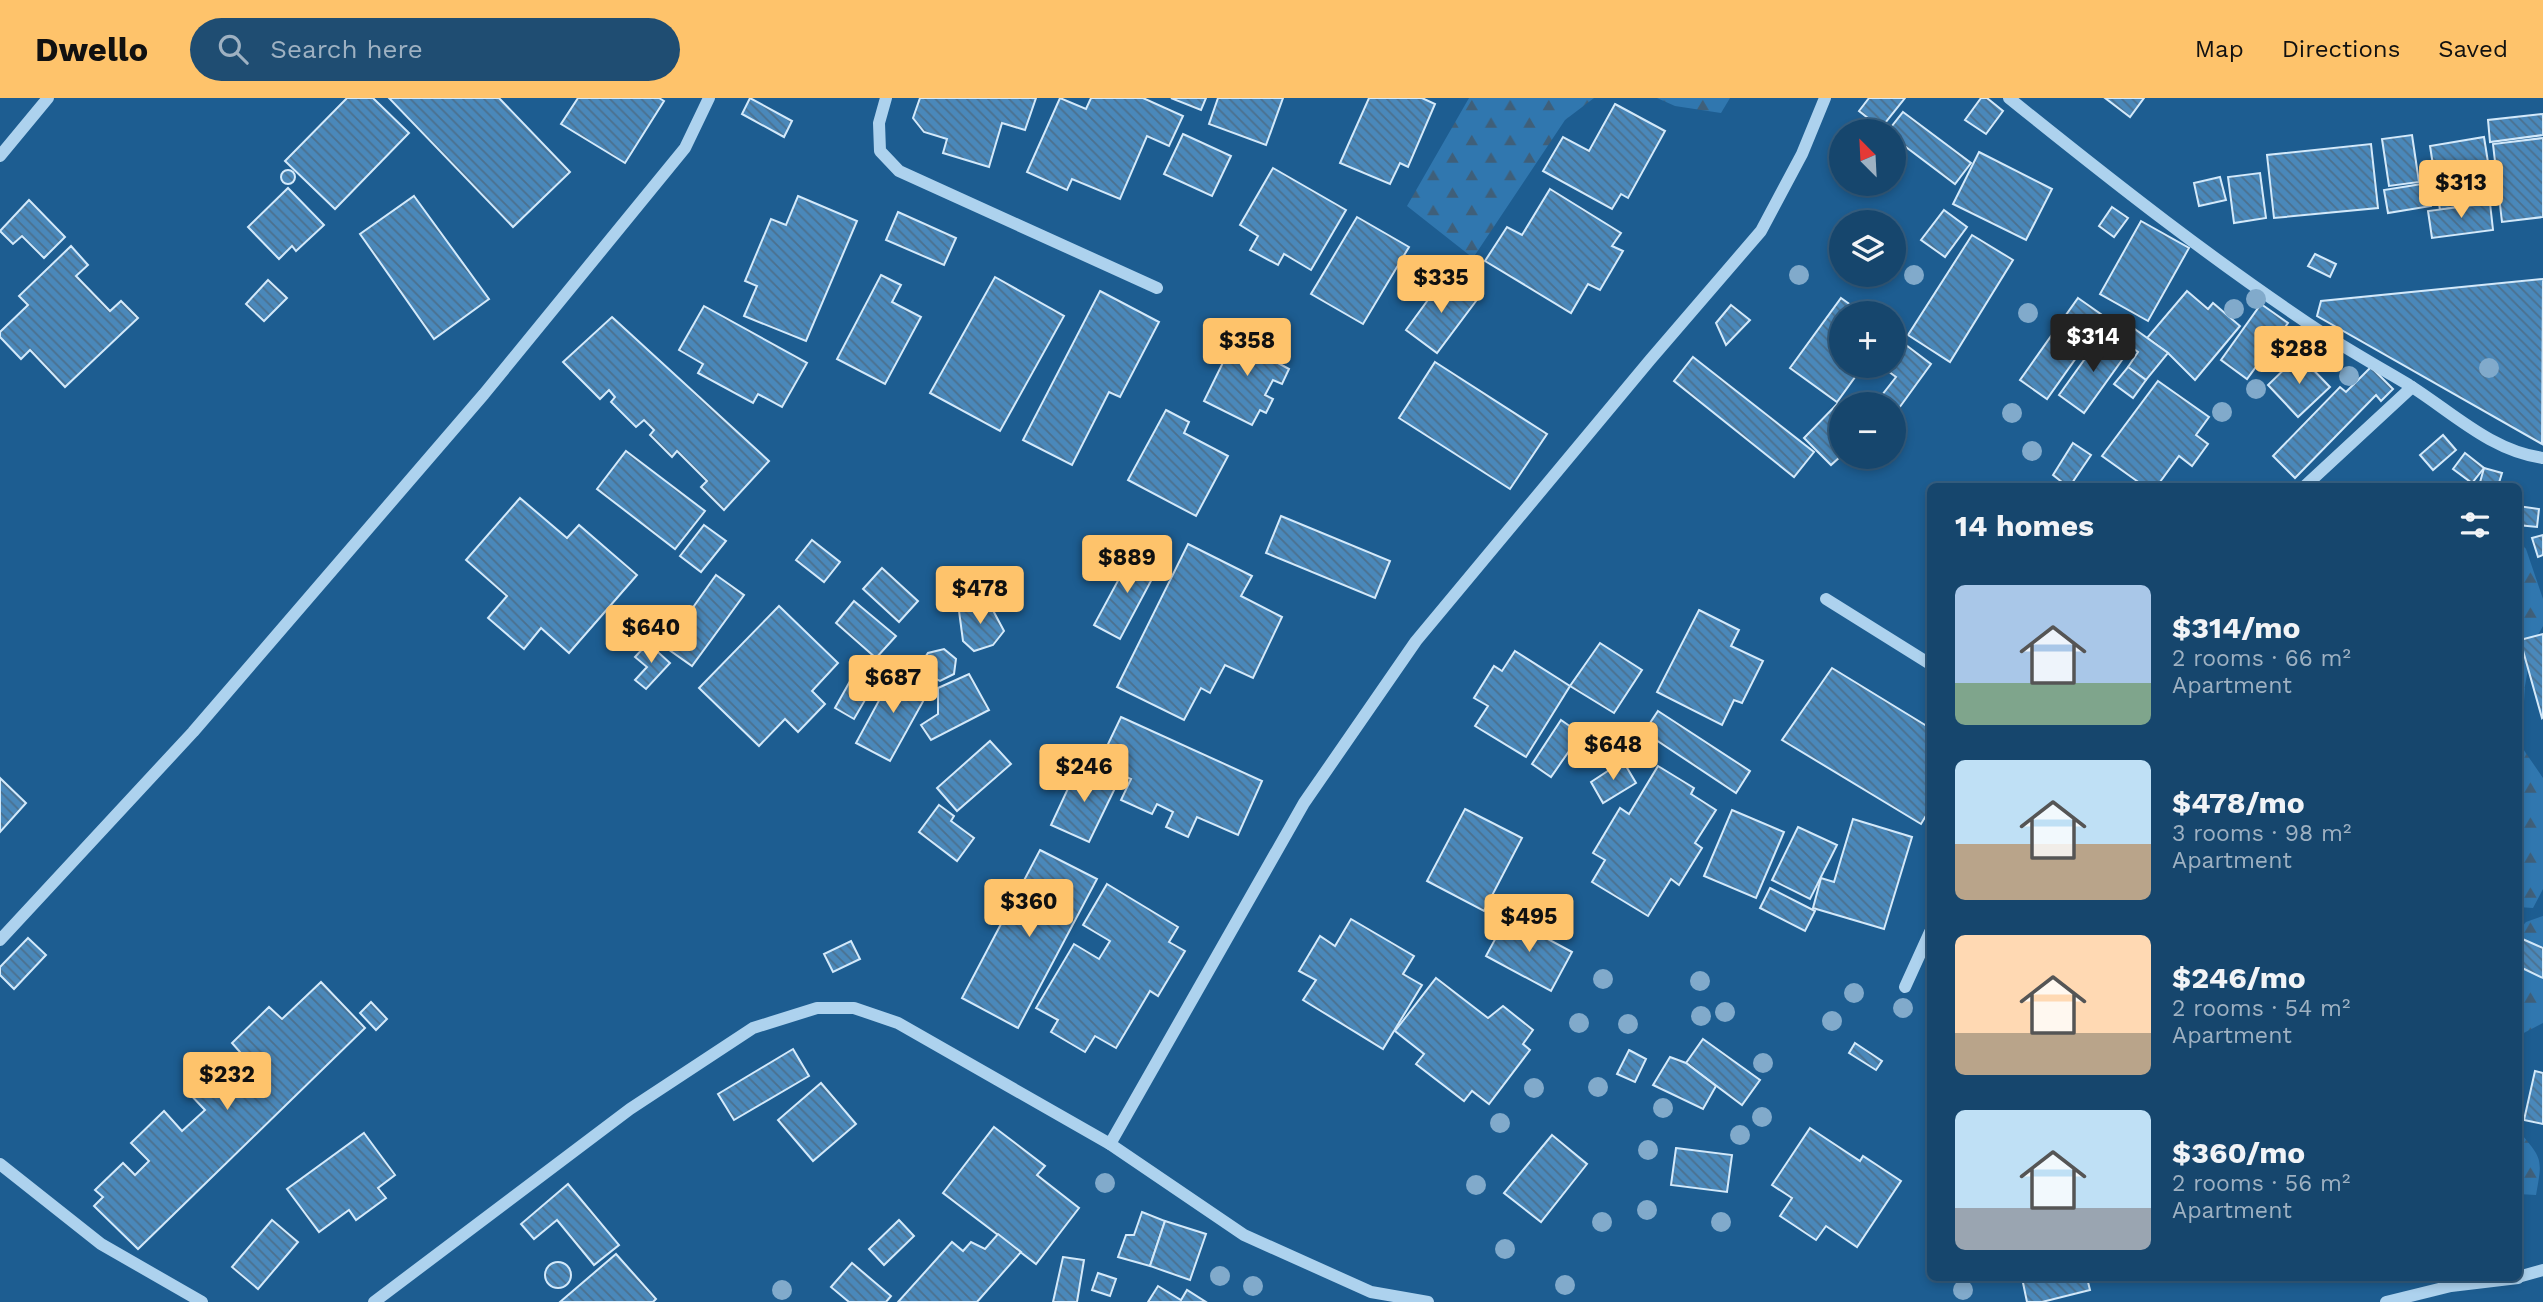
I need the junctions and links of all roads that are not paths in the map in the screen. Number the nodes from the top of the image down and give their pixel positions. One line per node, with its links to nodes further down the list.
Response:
1 (48, 98): 6 (street)
2 (709, 98): 14 (street)
3 (886, 98): 7 (street)
4 (1825, 98): 16 (street)
5 (2009, 98): 8 (street)
6 (0, 156)
7 (1157, 288)
8 (2412, 387): 9 (street); 10 (street)
9 (2543, 458)
10 (2308, 483)
11 (1826, 598): 12 (street)
12 (1927, 662)
13 (1927, 938): 15 (street)
14 (0, 940)
15 (1905, 986)
16 (1110, 1144): 21 (street); 23 (street)
17 (0, 1164): 22 (street)
18 (2543, 1270): 19 (street)
19 (2522, 1276)
20 (2488, 1281): 25 (street)
21 (1366, 1297): 24 (street)
22 (202, 1302)
23 (374, 1302)
24 (1428, 1302)
25 (2386, 1302)

